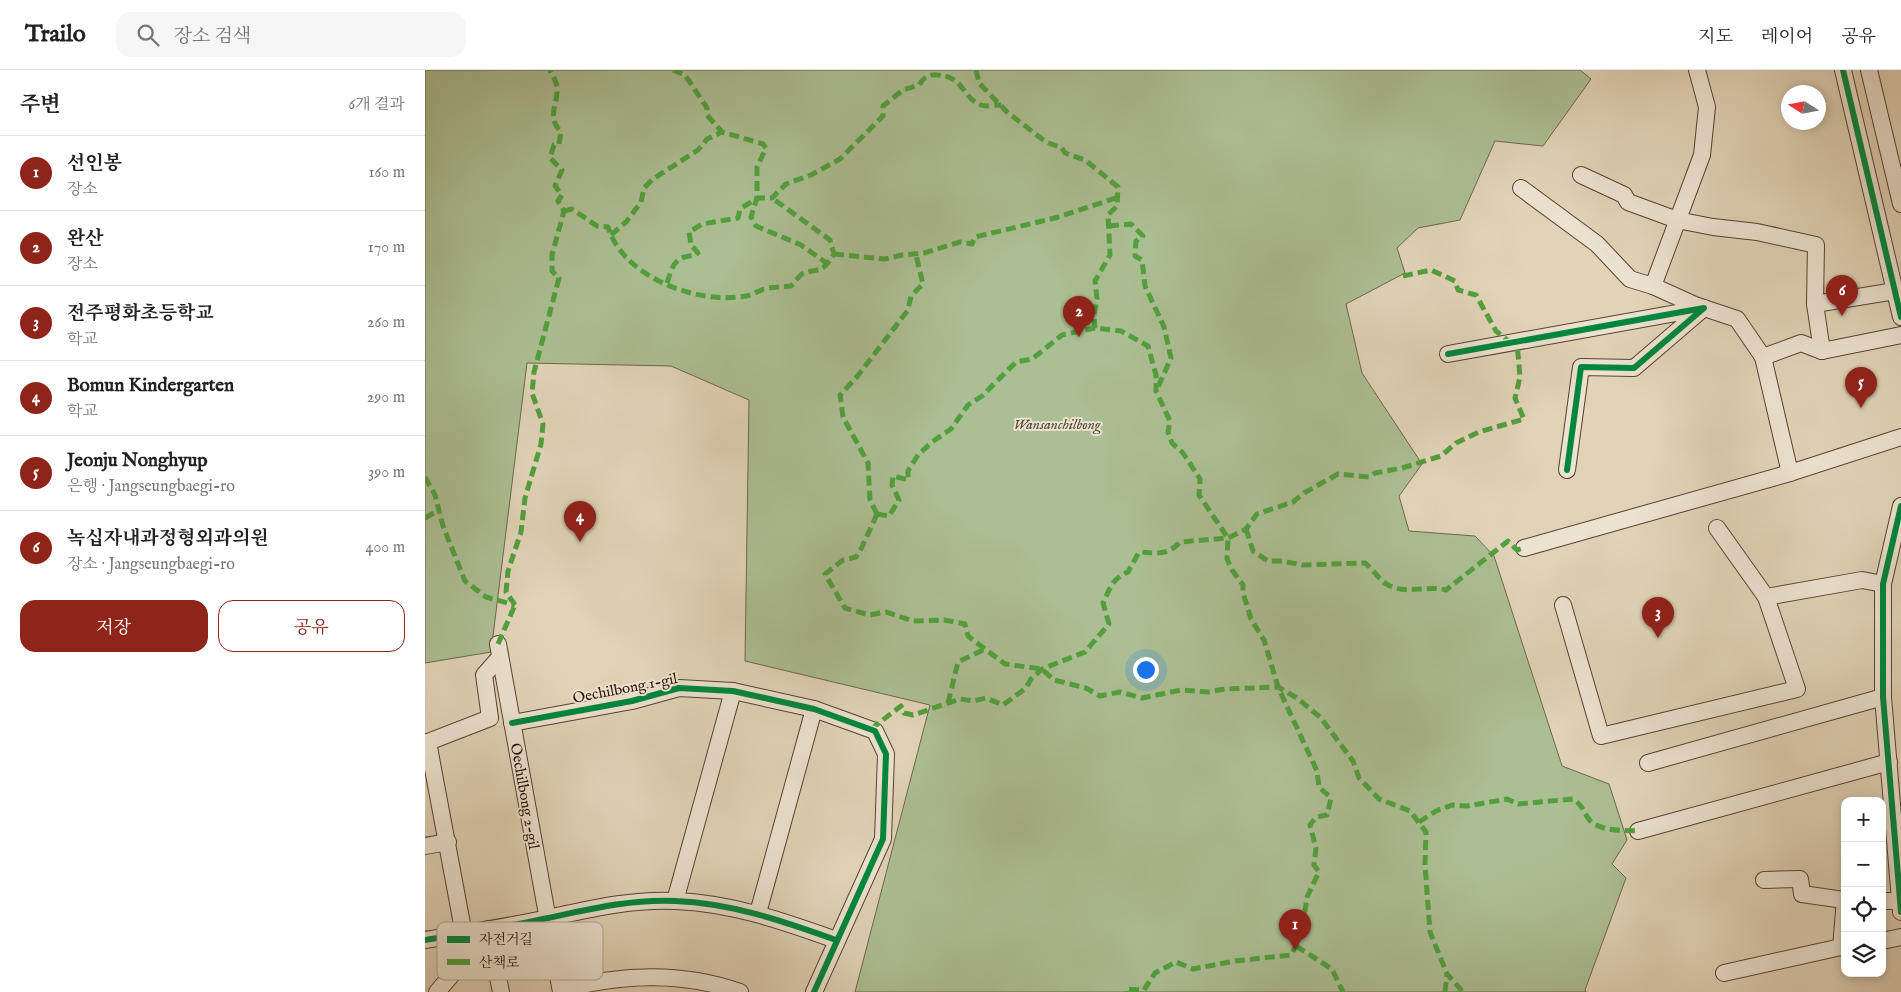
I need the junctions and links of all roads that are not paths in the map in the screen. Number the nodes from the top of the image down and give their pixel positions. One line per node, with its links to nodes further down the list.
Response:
1 (1697, 70): 7 (street)
2 (1843, 70): 9 (street)
3 (1869, 70): 6 (street)
4 (1581, 175): 7 (street)
5 (1521, 188): 8 (street)
6 (1901, 204)
7 (1677, 220): 8 (street); 10 (street)
8 (1653, 286): 11 (street)
9 (1895, 291): 10 (street); 12 (street)
10 (1815, 304): 14 (street)
11 (1704, 308): 15 (street); 16 (street); 18 (street)
12 (1901, 317)
13 (1901, 336): 14 (street)
14 (1822, 351): 16 (street)
15 (1448, 354)
16 (1763, 357): 19 (street)
17 (1901, 437): 19 (street)
18 (1567, 470)
19 (1790, 473): 22 (street)
20 (1901, 506): 23 (street)
21 (1717, 528): 24 (street)
22 (1524, 548)
23 (1883, 584): 24 (street); 27 (street)
24 (1766, 597): 25 (street)
25 (1563, 605)
26 (733, 691): 28 (street, Oechilbong 1-gil); 29 (street, Oechilbong 1-gil); 39 (street)
27 (1883, 696): 31 (street); 32 (street)
28 (814, 709): 42 (street); 48 (street, Oechilbong 1-gil)
29 (512, 723): 30 (street, Oechilbong 2-gil); 43 (street, Oechilbong 2-gil)
30 (426, 742): 34 (street)
31 (1889, 762): 33 (street); 36 (street)
32 (1648, 763)
33 (1638, 831)
34 (448, 842): 35 (street); 44 (street)
35 (425, 846)
36 (1898, 848): 41 (street)
37 (1763, 880): 38 (street)
38 (1841, 900)
39 (675, 901): 42 (street); 43 (street)
40 (1886, 902): 41 (street)
41 (1900, 906)
42 (759, 913): 48 (street)
43 (547, 918): 45 (street); 46 (street, Oechilbong 2-gil)
44 (463, 922)
45 (526, 922)
46 (548, 922)
47 (1901, 938): 49 (street)
48 (836, 940): 56 (street, Oechilbong 1-gil)
49 (1886, 940)
50 (1841, 947): 51 (street)
51 (1724, 973)
52 (447, 980): 54 (street)
53 (561, 991): 55 (street, Oechilbong 2-gil)
54 (437, 992)
55 (741, 992)
56 (815, 992)

